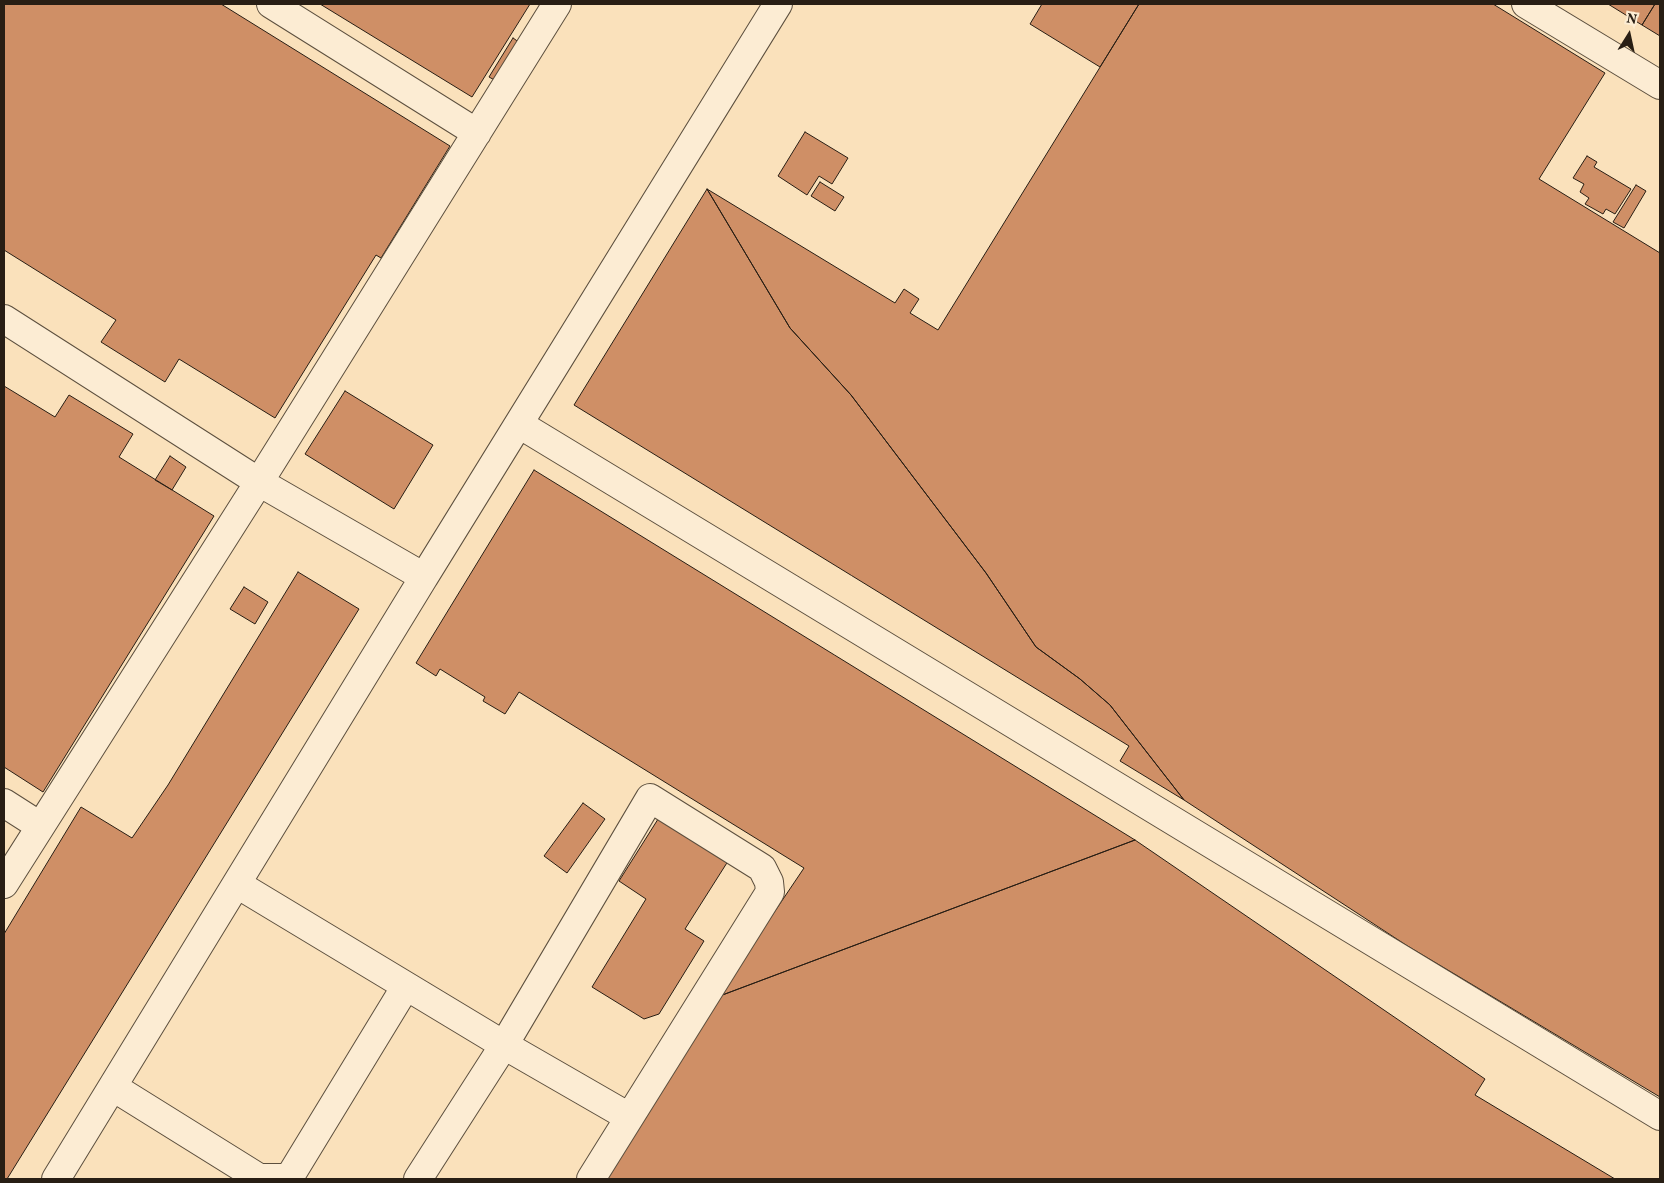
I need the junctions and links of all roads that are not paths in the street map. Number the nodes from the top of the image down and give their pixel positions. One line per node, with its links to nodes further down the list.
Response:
1 (272, 4): 6 (lane)
2 (557, 4): 6 (lane)
3 (778, 4): 8 (lane)
4 (1526, 4): 5 (lane)
5 (1660, 85)
6 (476, 133): 9 (lane)
7 (4, 319): 9 (lane)
8 (519, 424): 10 (lane); 18 (lane)
9 (259, 482): 10 (lane); 12 (lane)
10 (424, 577): 14 (lane)
11 (4, 803): 12 (lane)
12 (40, 826): 13 (lane)
13 (4, 884)
14 (237, 884): 15 (lane); 17 (lane)
15 (406, 986): 16 (lane); 22 (lane)
16 (504, 1045): 19 (lane); 19 (lane); 23 (lane)
17 (112, 1087): 20 (lane); 21 (lane)
18 (1660, 1116)
19 (630, 1117): 24 (lane)
20 (56, 1179)
21 (259, 1179): 22 (lane)
22 (296, 1179)
23 (418, 1179)
24 (591, 1179)

